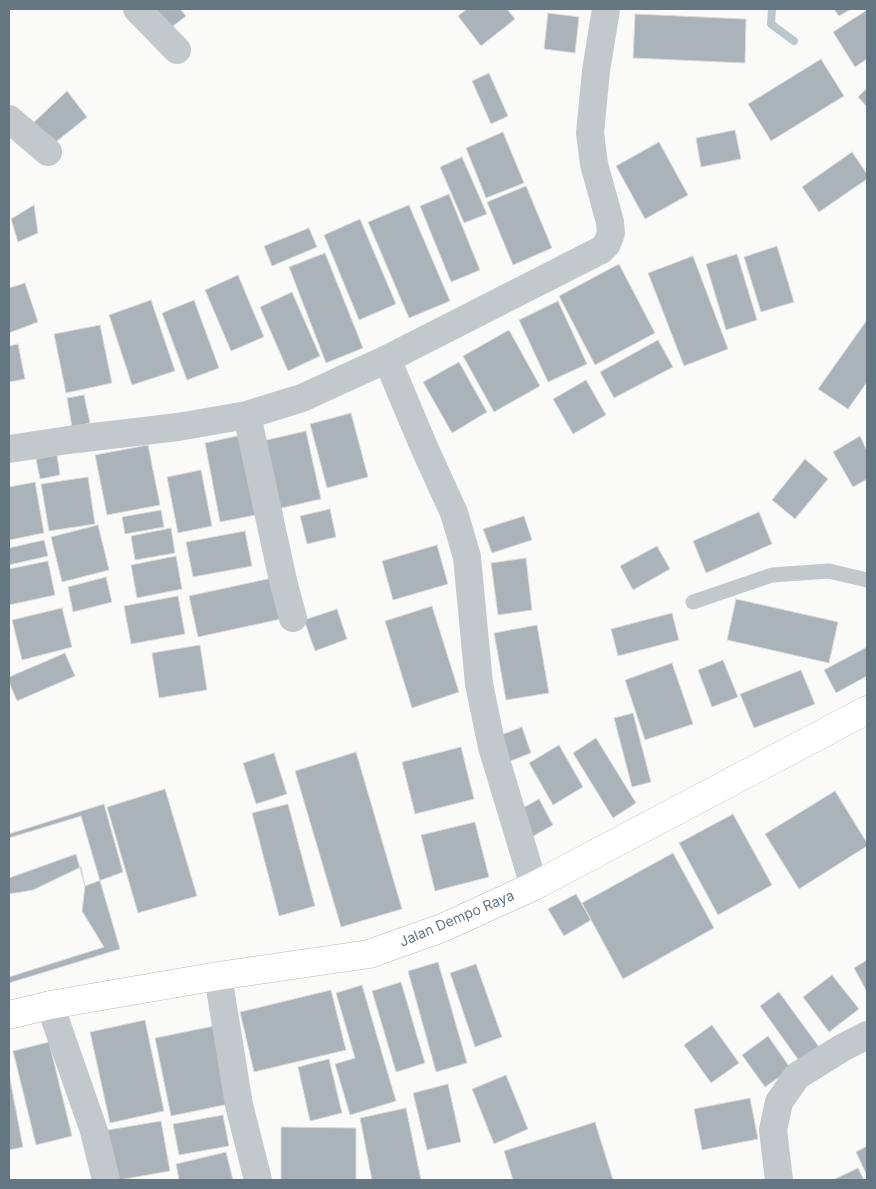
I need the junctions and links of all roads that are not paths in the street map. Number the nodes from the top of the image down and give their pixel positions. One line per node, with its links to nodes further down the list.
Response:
1 (137, 9): 3 (street)
2 (606, 9): 6 (street)
3 (177, 50)
4 (9, 119): 5 (street)
5 (48, 152)
6 (387, 359): 7 (street); 13 (street)
7 (247, 415): 8 (street); 11 (street)
8 (9, 449)
9 (867, 580): 10 (lane)
10 (693, 602)
11 (293, 618)
12 (867, 710): 13 (main road, Jalan Dempo Raya)
13 (534, 886): 14 (main road, Jalan Dempo Raya)
14 (218, 976): 15 (main road, Jalan Dempo Raya); 19 (street)
15 (50, 1005): 16 (main road, Jalan Dempo Raya); 18 (street)
16 (9, 1015)
17 (867, 1036): 20 (street)
18 (106, 1180)
19 (258, 1180)
20 (779, 1180)

